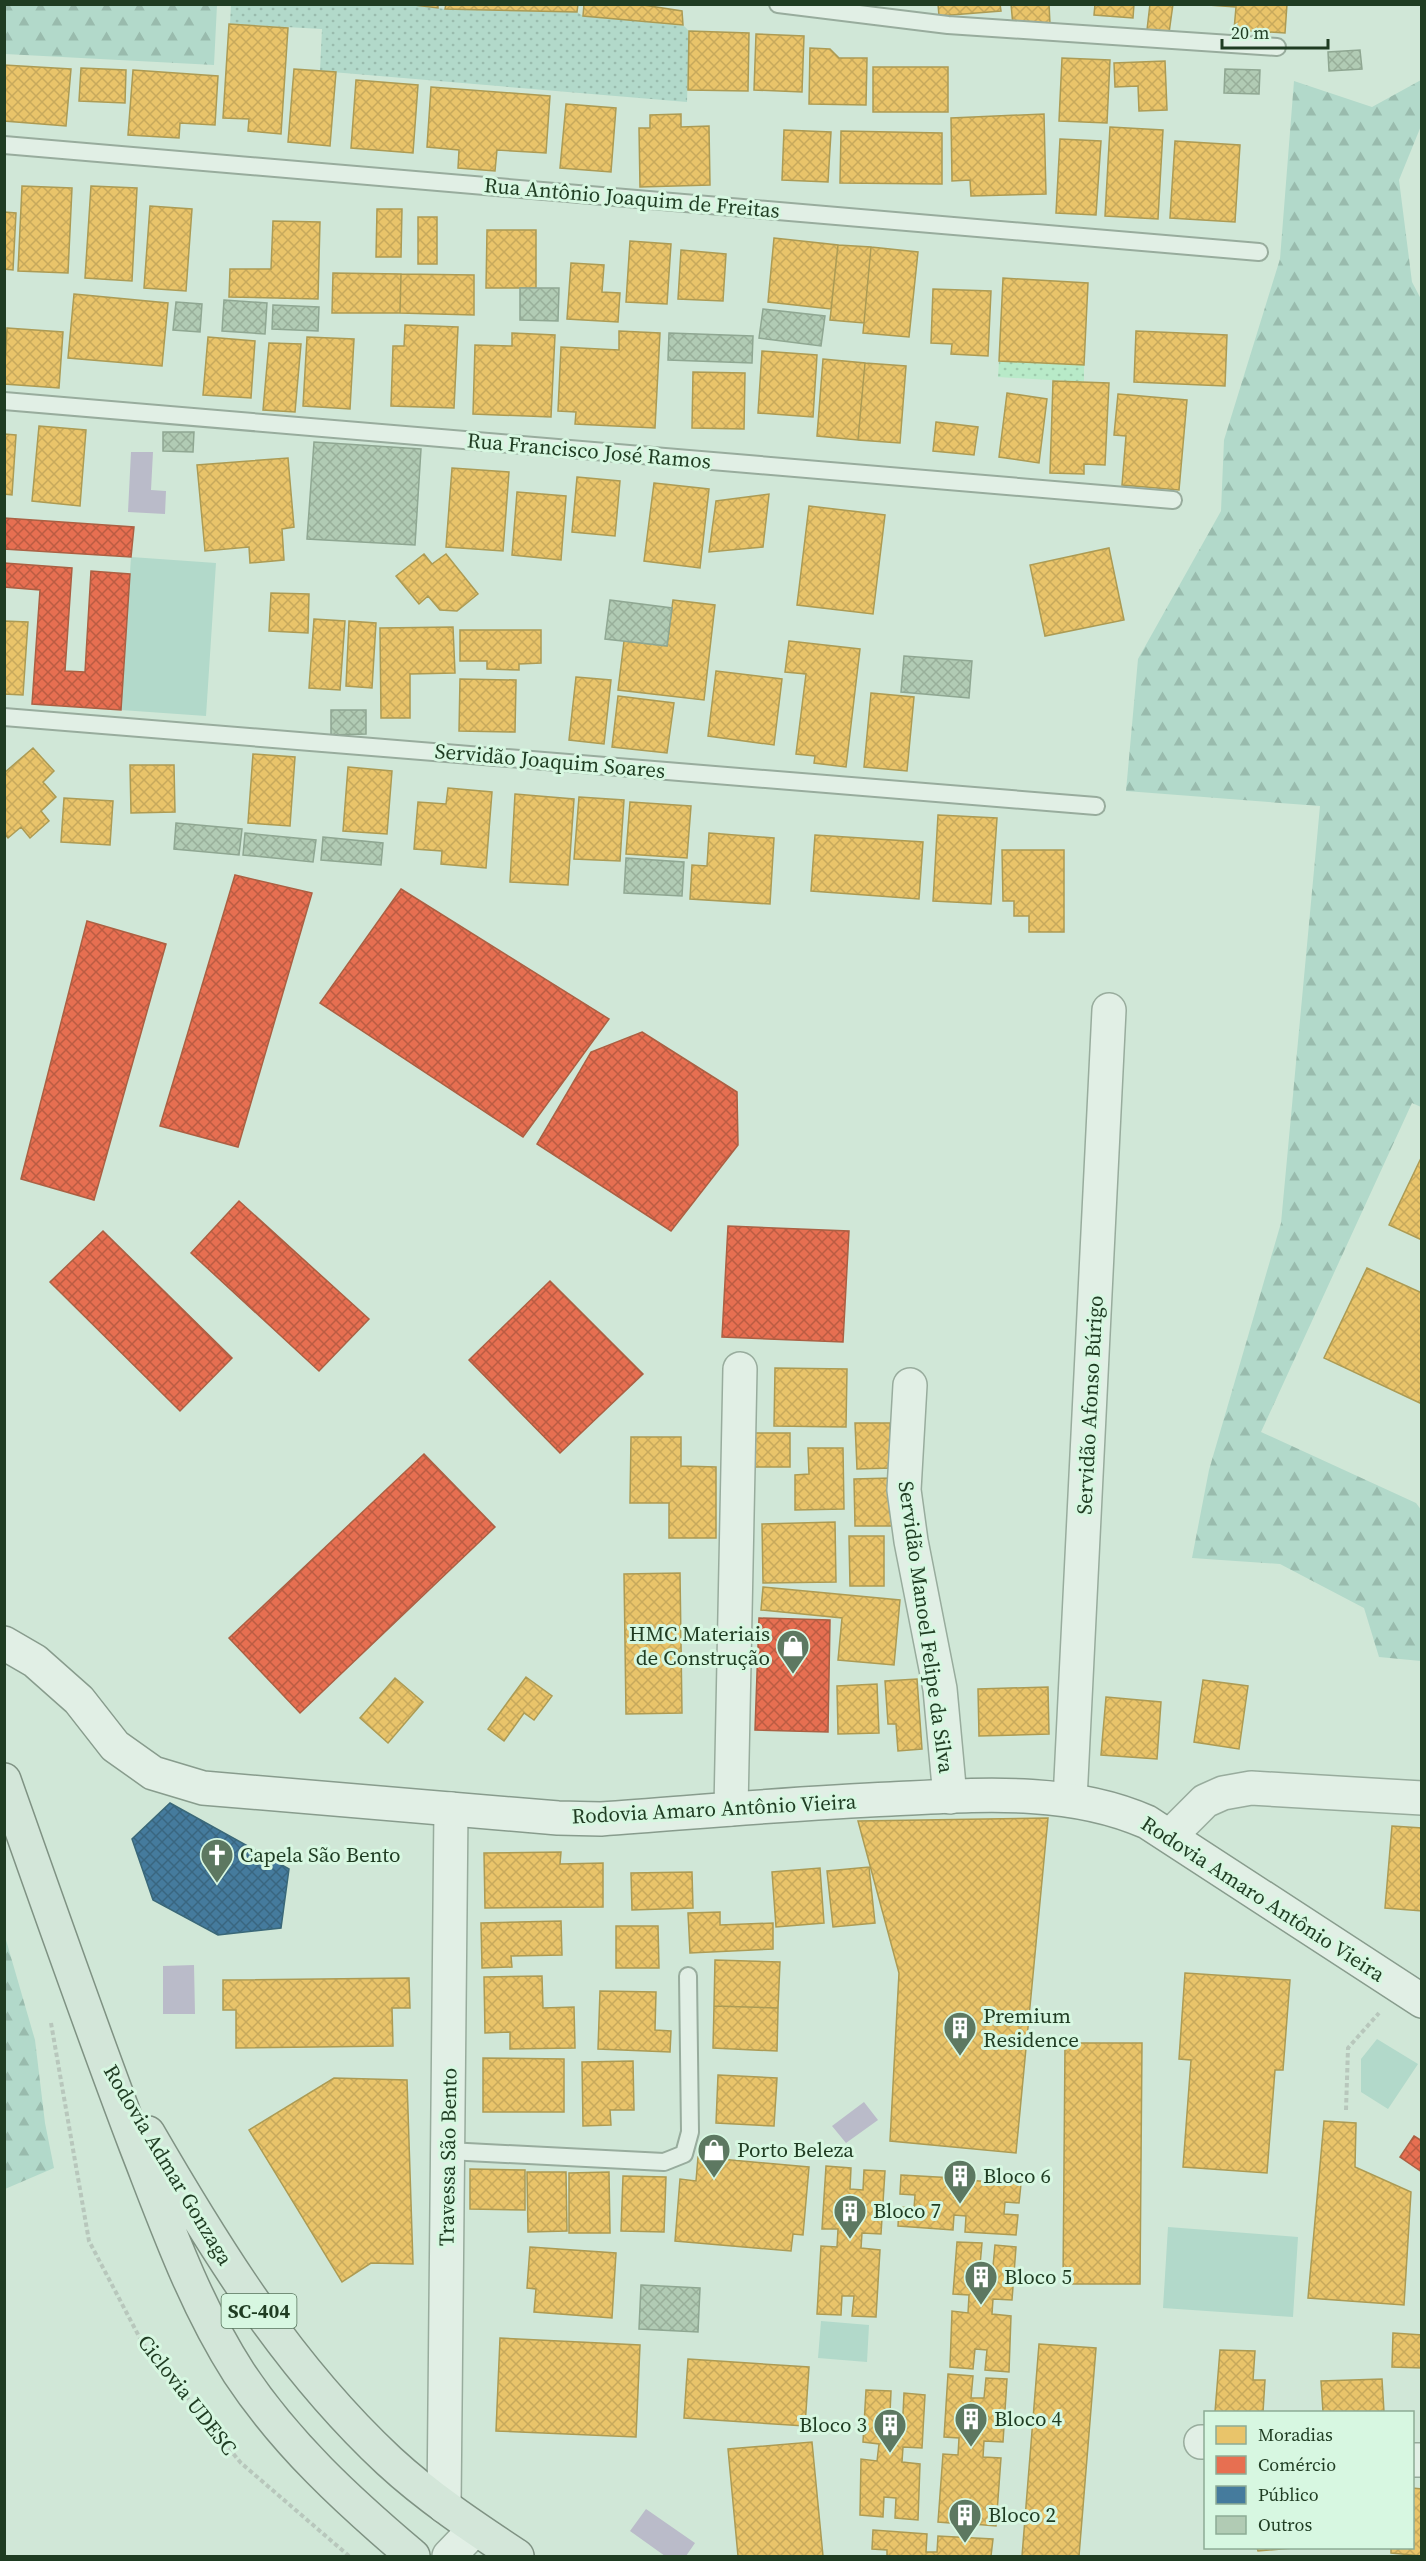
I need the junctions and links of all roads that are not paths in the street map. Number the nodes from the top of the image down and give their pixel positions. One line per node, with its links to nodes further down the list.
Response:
1 (778, 4): 2 (lane)
2 (1277, 47)
3 (4, 145): 4 (lane, Rua Antônio Joaquim de Freitas)
4 (1259, 252)
5 (4, 401): 6 (lane, Rua Francisco José Ramos)
6 (1173, 500)
7 (4, 717): 8 (lane, Servidão Joaquim Soares)
8 (1096, 806)
9 (1109, 1010): 16 (street, Servidão Afonso Búrigo)
10 (740, 1369): 18 (street)
11 (910, 1385): 14 (street, Servidão Manoel Felipe da Silva)
12 (4, 1643): 17 (street, Rodovia Amaro Antônio Vieira)
13 (4, 1780): 22 (main road, Rodovia Admar Gonzaga / SC-404)
14 (950, 1797): 16 (street, Rodovia Amaro Antônio Vieira); 18 (street, Rodovia Amaro Antônio Vieira)
15 (1422, 1798): 19 (street)
16 (1070, 1800): 19 (street, Rodovia Amaro Antônio Vieira)
17 (451, 1809): 18 (street, Rodovia Amaro Antônio Vieira); 23 (street, Travessa São Bento)
18 (731, 1809)
19 (1170, 1836): 21 (street, Rodovia Amaro Antônio Vieira)
20 (688, 1976): 23 (lane)
21 (1412, 1995)
22 (99, 2049): 24 (main road, Rodovia Admar Gonzaga / SC-404); 26 (main road, Rodovia Admar Gonzaga / SC-404)
23 (448, 2151): 24 (street, Travessa São Bento)
24 (444, 2506): 25 (main road, Rodovia Admar Gonzaga / SC-404)
25 (475, 2529): 27 (street); 28 (main road, Rodovia Admar Gonzaga / SC-404)
26 (413, 2556)
27 (449, 2556)
28 (517, 2556)

